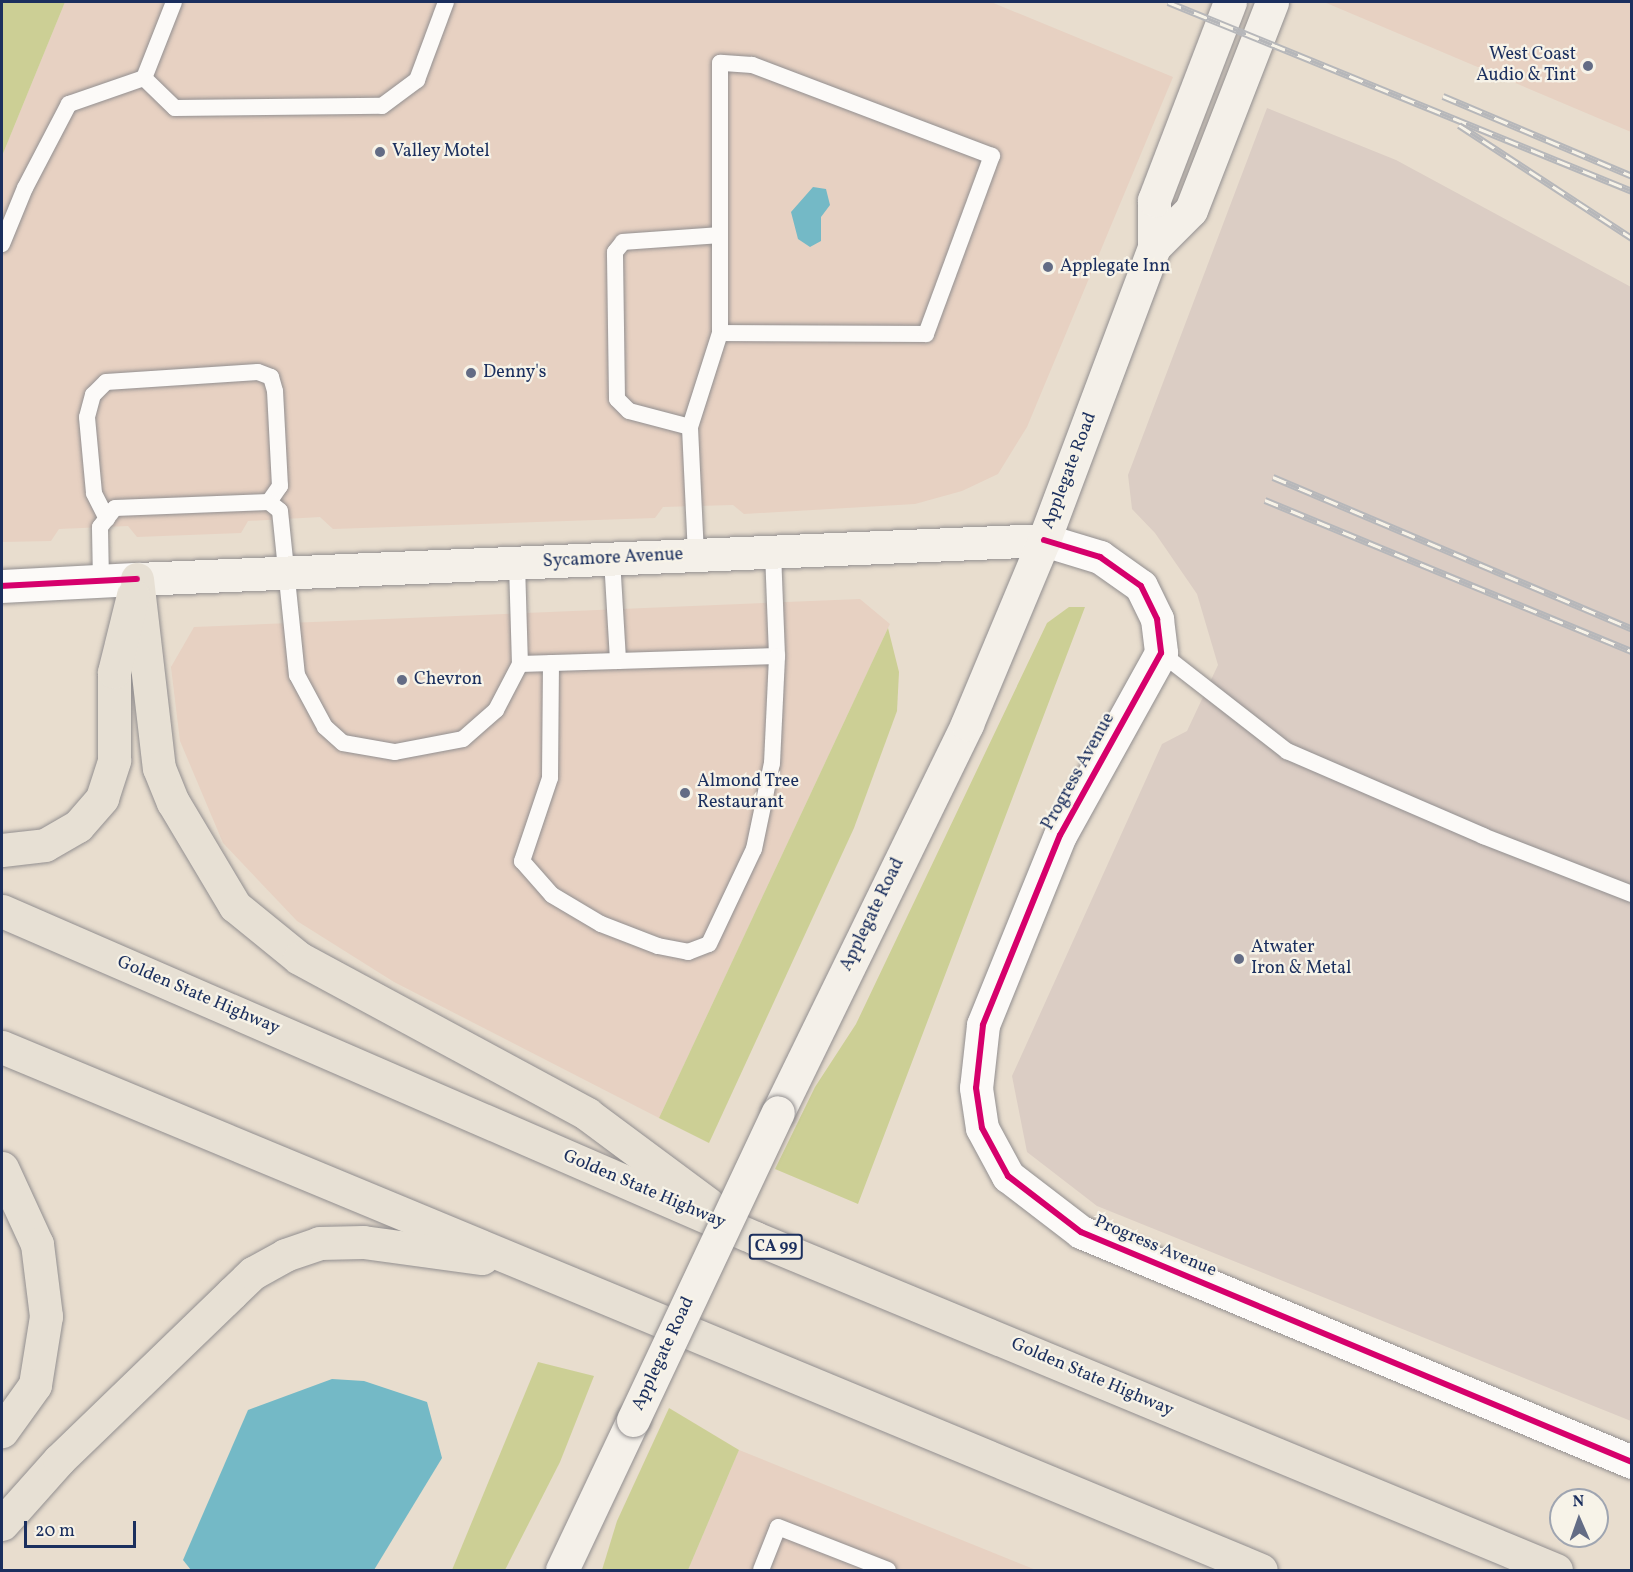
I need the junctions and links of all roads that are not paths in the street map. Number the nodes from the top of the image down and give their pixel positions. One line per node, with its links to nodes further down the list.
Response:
1 (174, 2): 5 (lane)
2 (446, 2): 5 (lane)
3 (1230, 2): 8 (main road, Applegate Road)
4 (1272, 2): 8 (main road, Applegate Road)
5 (144, 78): 7 (lane)
6 (720, 235): 9 (lane); 9 (lane); 10 (lane)
7 (2, 244)
8 (1154, 247): 13 (main road, Applegate Road)
9 (720, 333): 10 (lane)
10 (690, 427): 15 (lane)
11 (269, 502): 12 (lane); 12 (lane); 18 (lane)
12 (107, 519): 20 (lane)
13 (1044, 540): 14 (main road, Sycamore Avenue); 22 (street, Sycamore Avenue); 37 (main road, Applegate Road, bridge)
14 (773, 552): 15 (main road, Sycamore Avenue); 23 (lane)
15 (696, 555): 16 (main road, Sycamore Avenue)
16 (612, 559): 17 (main road, Sycamore Avenue); 24 (lane)
17 (517, 564): 18 (main road, Sycamore Avenue); 26 (lane)
18 (287, 572): 19 (main road, Sycamore Avenue); 26 (lane)
19 (137, 579): 20 (street, Sycamore Avenue); 27 (highway); 32 (highway)
20 (101, 581): 21 (street, Sycamore Avenue)
21 (2, 586)
22 (1161, 653): 28 (lane); 35 (street, Progress Avenue)
23 (777, 656): 24 (lane); 25 (lane)
24 (618, 661): 25 (lane)
25 (551, 663): 26 (lane)
26 (520, 664)
27 (2, 850)
28 (1632, 894)
29 (2, 911): 32 (highway, Golden State Highway / CA 99)
30 (2, 1047): 33 (highway)
31 (2, 1168): 34 (highway)
32 (755, 1238): 41 (highway, Golden State Highway / CA 99)
33 (530, 1264): 36 (highway); 40 (highway)
34 (2, 1431)
35 (1632, 1462)
36 (2, 1524)
37 (562, 1570)
38 (761, 1570): 39 (lane)
39 (888, 1570)
40 (1261, 1570)
41 (1556, 1570)

